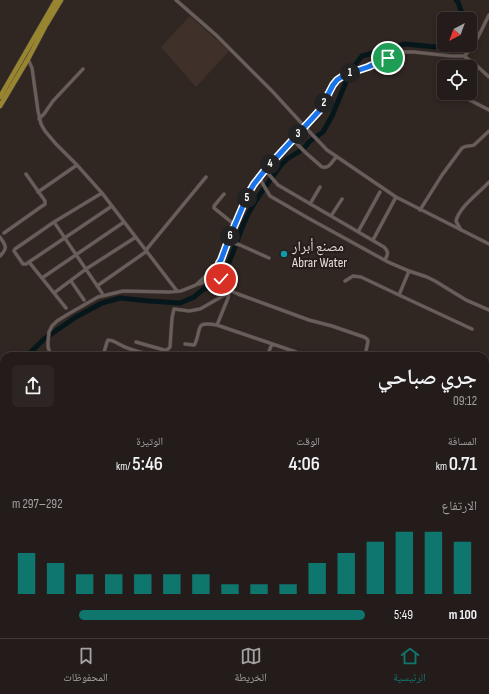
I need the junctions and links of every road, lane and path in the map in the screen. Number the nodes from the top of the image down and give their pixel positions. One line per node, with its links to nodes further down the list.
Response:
1 (56, 0): 9 (highway)
2 (61, 0): 6 (highway)
3 (176, 0): 16 (street)
4 (489, 15): 5 (street)
5 (464, 56): 8 (street); 16 (street)
6 (28, 60): 12 (highway); 15 (street)
7 (83, 69): 15 (street)
8 (489, 77)
9 (0, 97)
10 (470, 100): 13 (street)
11 (489, 105): 13 (street)
12 (0, 106)
13 (485, 107): 14 (street)
14 (489, 110)
15 (39, 118): 20 (street)
16 (305, 127): 18 (street); 19 (street)
17 (489, 131): 35 (street)
18 (293, 140): 19 (street); 21 (street)
19 (336, 157): 31 (street)
20 (77, 165): 27 (street); 29 (street)
21 (265, 170): 24 (street); 33 (street)
22 (26, 174): 27 (street)
23 (206, 177): 49 (street)
24 (259, 177): 39 (street); 53 (street)
25 (489, 182): 40 (street)
26 (320, 187): 33 (street)
27 (38, 192): 42 (street)
28 (380, 192): 41 (street)
29 (102, 193): 34 (street); 37 (street)
30 (224, 194): 39 (street)
31 (396, 197): 35 (street); 46 (street)
32 (342, 199): 36 (street)
33 (310, 204): 36 (street)
34 (112, 206): 38 (street); 45 (street)
35 (420, 210): 40 (street)
36 (331, 216): 41 (street)
37 (54, 222): 45 (street); 54 (street)
38 (124, 222): 44 (street); 50 (street)
39 (235, 225): 47 (street)
40 (462, 231): 48 (street)
41 (358, 232): 46 (street)
42 (4, 233)
43 (0, 237): 51 (street)
44 (136, 237): 49 (street); 56 (street)
45 (65, 238): 50 (street); 54 (street)
46 (372, 240): 53 (street)
47 (230, 242): 52 (street); 55 (street)
48 (489, 244)
49 (146, 251): 63 (street); 64 (street)
50 (76, 254): 56 (street); 58 (street)
51 (0, 256)
52 (269, 258)
53 (385, 260): 57 (street)
54 (29, 262): 58 (street)
55 (219, 263): 61 (street); 62 (street)
56 (86, 270): 59 (street); 63 (street)
57 (409, 271): 68 (street); 71 (street)
58 (42, 278): 67 (street)
59 (70, 281): 67 (street); 69 (street)
60 (345, 281): 68 (street)
61 (219, 283): 62 (street); 65 (street)
62 (196, 285): 64 (street)
63 (97, 286): 66 (street)
64 (177, 291): 77 (street)
65 (229, 291): 72 (street); 74 (street); 82 (street)
66 (102, 292)
67 (54, 293): 70 (street)
68 (399, 295): 73 (street)
69 (84, 300)
70 (66, 308)
71 (489, 310)
72 (217, 325): 75 (street); 76 (street)
73 (472, 329)
74 (136, 342)
75 (185, 344)
76 (272, 344): 80 (street); 81 (street)
77 (50, 352)
78 (104, 352): 79 (street)
79 (141, 352)
80 (269, 352)
81 (296, 352)
82 (366, 352)

